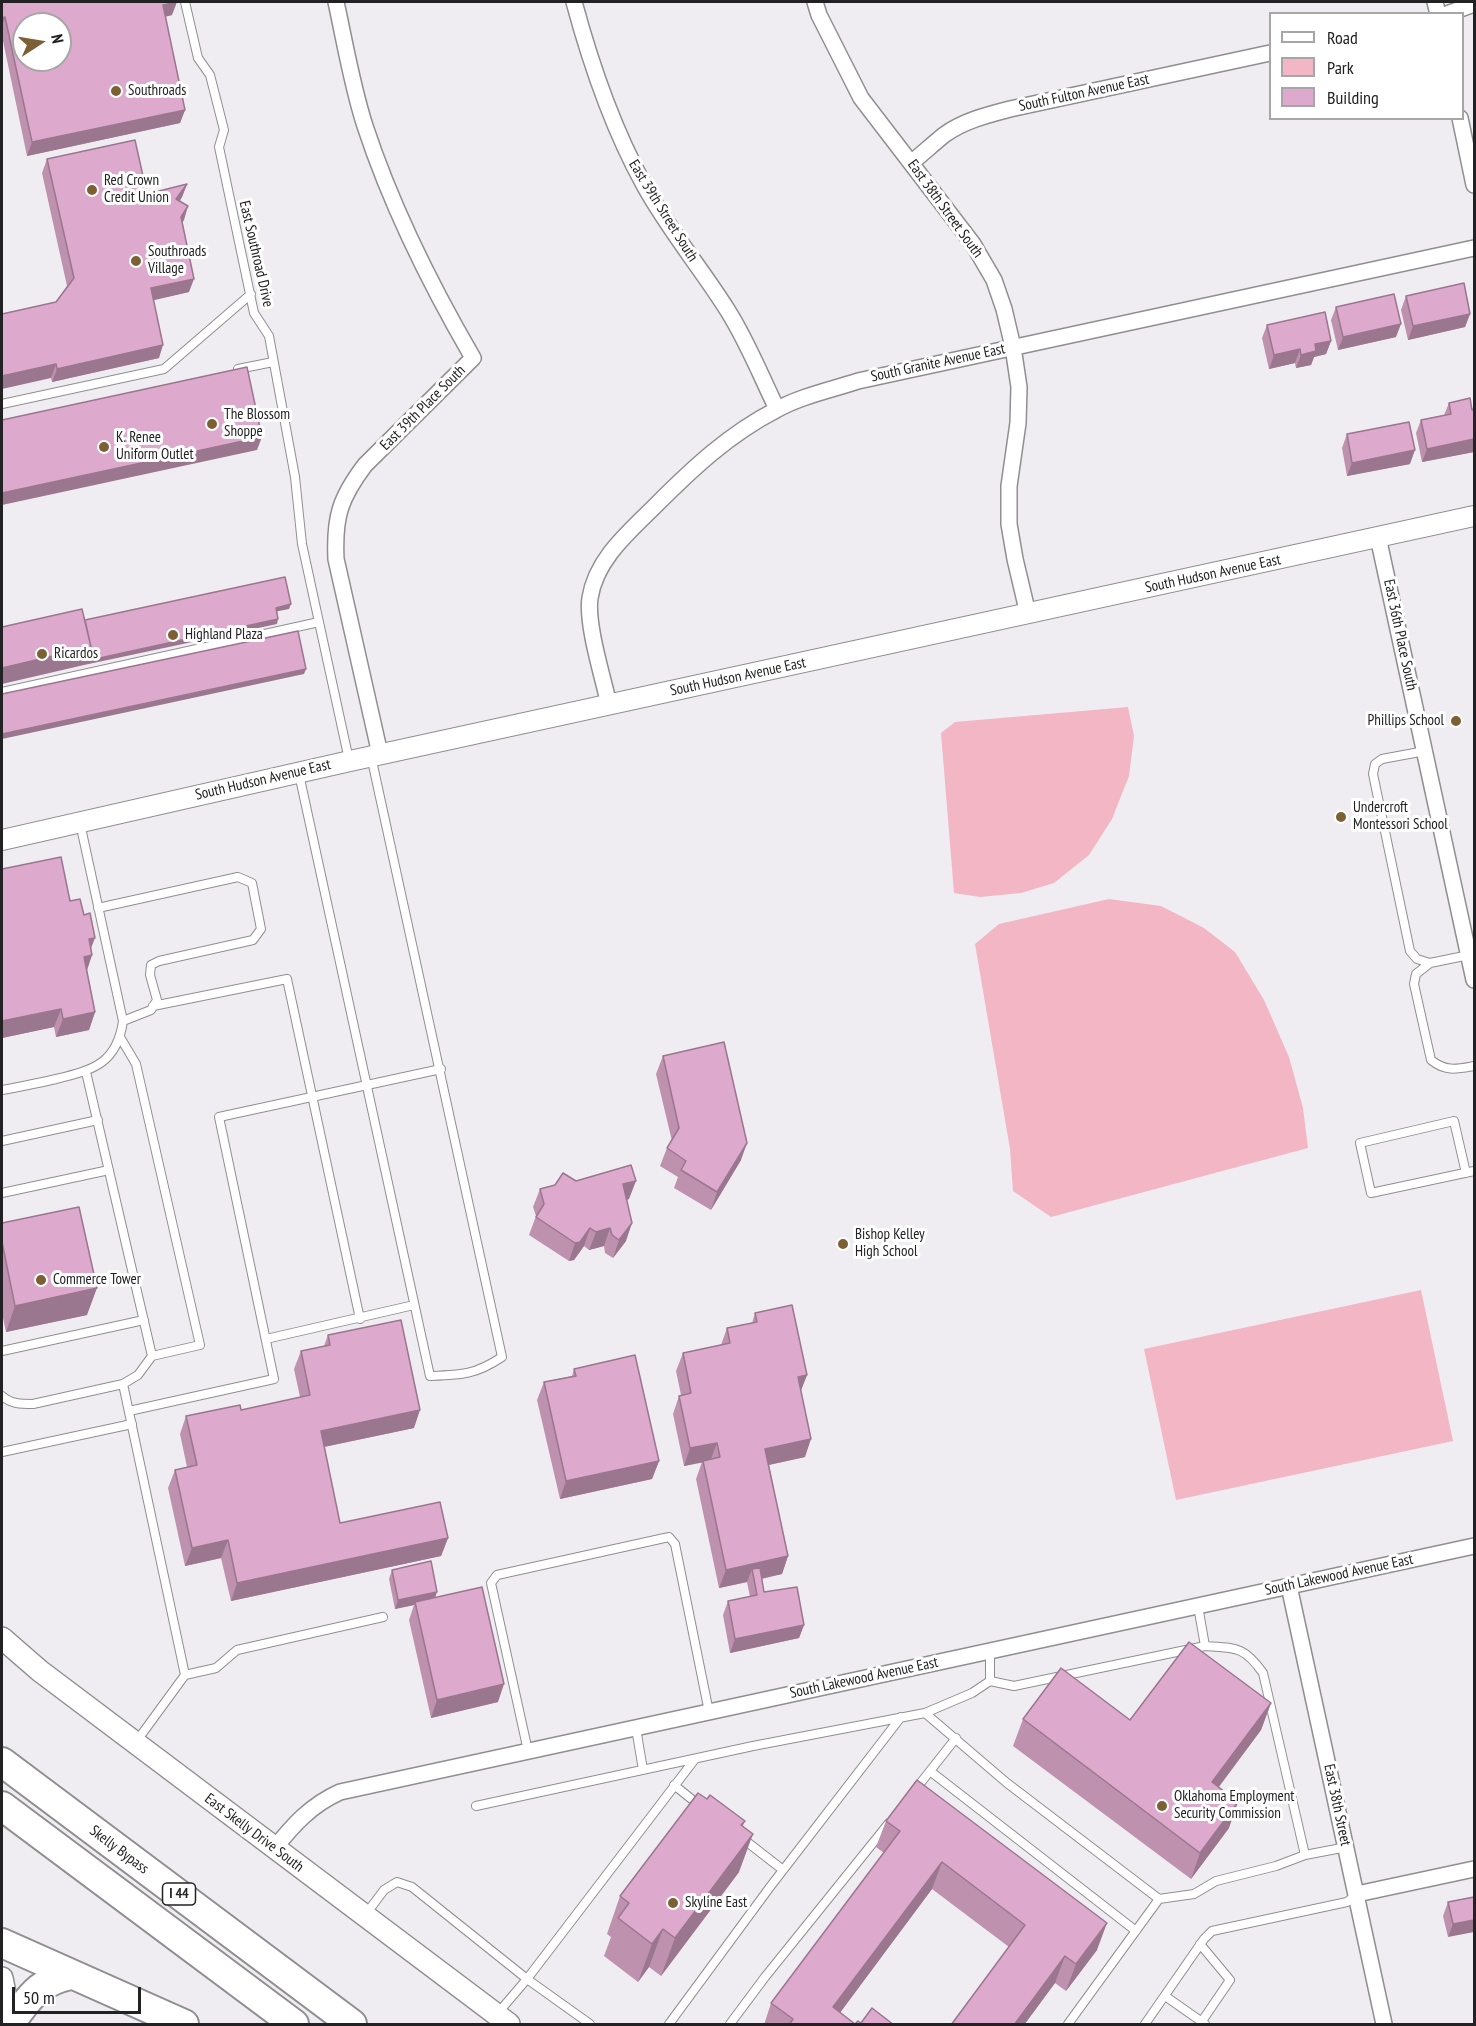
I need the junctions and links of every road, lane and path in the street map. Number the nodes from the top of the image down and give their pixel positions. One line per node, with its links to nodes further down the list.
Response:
1 (185, 2): 12 (lane, East Southroad Drive)
2 (336, 2): 25 (street, East 39th Place South)
3 (574, 2): 17 (street, East 39th Street South)
4 (815, 2): 9 (street, East 38th Street South)
5 (1474, 4): 6 (street)
6 (1452, 12)
7 (1269, 52): 9 (street, South Fulton Avenue East)
8 (1460, 120): 10 (street)
9 (911, 163): 13 (street, East 38th Street South)
10 (1474, 185)
11 (1474, 248): 13 (street, South Granite Avenue East)
12 (251, 294): 14 (lane, East Southroad Drive); 16 (lane)
13 (1013, 347): 17 (street, South Granite Avenue East); 20 (street, East 38th Street South)
14 (273, 362): 15 (lane); 21 (lane, East Southroad Drive)
15 (228, 371)
16 (2, 404)
17 (777, 409): 23 (street, South Granite Avenue East)
18 (1474, 516): 19 (street, South Hudson Avenue East)
19 (1378, 537): 20 (street, South Hudson Avenue East); 24 (street, East 36th Place South)
20 (1028, 614): 23 (street, South Hudson Avenue East)
21 (319, 622): 22 (lane); 26 (lane, East Southroad Drive)
22 (2, 692)
23 (609, 705): 25 (street, South Hudson Avenue East)
24 (1425, 751): 31 (street, East 36th Place South); 32 (lane)
25 (376, 755): 26 (street, South Hudson Avenue East); 38 (lane)
26 (350, 761): 27 (street, South Hudson Avenue East)
27 (299, 772): 28 (street, South Hudson Avenue East); 40 (lane)
28 (80, 821): 29 (street, South Hudson Avenue East); 30 (lane)
29 (2, 840)
30 (98, 908): 34 (lane); 35 (lane)
31 (1470, 948): 32 (lane); 33 (street, East 36th Place South)
32 (1430, 963): 37 (lane)
33 (1474, 980)
34 (153, 1006): 35 (lane); 42 (lane)
35 (123, 1021): 36 (lane)
36 (120, 1037): 39 (lane); 54 (lane)
37 (1474, 1066)
38 (441, 1069): 40 (lane); 49 (lane)
39 (86, 1072): 41 (lane); 43 (lane)
40 (367, 1084): 42 (lane); 49 (lane)
41 (2, 1090)
42 (313, 1097): 50 (lane); 52 (lane)
43 (98, 1120): 44 (lane); 45 (lane)
44 (2, 1141)
45 (109, 1170): 48 (lane); 51 (lane)
46 (1474, 1171): 47 (lane)
47 (1466, 1173): 47 (lane)
48 (2, 1193)
49 (414, 1305): 50 (lane)
50 (360, 1318): 52 (lane)
51 (144, 1320): 53 (lane); 54 (lane)
52 (266, 1340): 57 (lane)
53 (2, 1351)
54 (152, 1356): 55 (lane)
55 (123, 1384): 56 (lane); 57 (lane)
56 (2, 1396)
57 (129, 1411): 58 (lane)
58 (132, 1424): 59 (lane); 67 (lane)
59 (2, 1452)
60 (1474, 1546): 61 (street, South Lakewood Avenue East)
61 (1289, 1586): 62 (street, South Lakewood Avenue East); 87 (street, East 38th Street)
62 (1198, 1605): 65 (lane); 66 (street, South Lakewood Avenue East)
63 (383, 1617): 67 (lane)
64 (2, 1638): 74 (main road, East Skelly Drive South)
65 (1205, 1646): 68 (lane); 89 (lane)
66 (990, 1651): 68 (lane); 69 (street, South Lakewood Avenue East)
67 (185, 1675): 74 (lane)
68 (990, 1681): 70 (lane)
69 (709, 1712): 72 (street, South Lakewood Avenue East); 75 (lane)
70 (926, 1713): 71 (lane); 73 (lane)
71 (901, 1717): 76 (lane); 91 (lane)
72 (636, 1728): 75 (street, South Lakewood Avenue East); 78 (lane)
73 (956, 1738): 79 (lane); 93 (lane)
74 (135, 1743): 88 (main road, East Skelly Drive South)
75 (528, 1751): 88 (street, South Lakewood Avenue East)
76 (695, 1759): 78 (lane); 80 (lane)
77 (2, 1762): 107 (highway, Skelly Bypass / I 44)
78 (643, 1770): 83 (lane)
79 (930, 1771): 81 (lane); 95 (lane)
80 (674, 1785): 84 (lane); 100 (lane)
81 (907, 1799)
82 (2, 1806): 106 (highway, I 44)
83 (476, 1806)
84 (707, 1811)
85 (892, 1818): 110 (lane)
86 (735, 1833): 91 (lane)
87 (1347, 1847): 89 (lane); 92 (street, East 38th Street)
88 (274, 1849): 94 (main road, East Skelly Drive South)
89 (1305, 1855): 93 (lane)
90 (1474, 1869): 92 (street)
91 (783, 1870): 109 (lane)
92 (1357, 1894): 97 (lane); 113 (street, East 38th Street)
93 (1159, 1899): 95 (lane)
94 (364, 1916): 100 (lane); 102 (main road, East Skelly Drive South)
95 (1136, 1931): 111 (lane)
96 (2, 1943): 98 (highway)
97 (1200, 1944): 101 (lane); 104 (lane)
98 (70, 1975): 103 (highway); 105 (highway)
99 (2, 1978): 103 (main road)
100 (527, 1979): 102 (lane); 108 (lane)
101 (1165, 1996): 104 (lane); 112 (lane)
102 (502, 2020)
103 (10, 2024)
104 (1202, 2024)
105 (184, 2025)
106 (294, 2025)
107 (352, 2025)
108 (590, 2025)
109 (669, 2025)
110 (730, 2025)
111 (1068, 2025)
112 (1145, 2025)
113 (1384, 2025)

